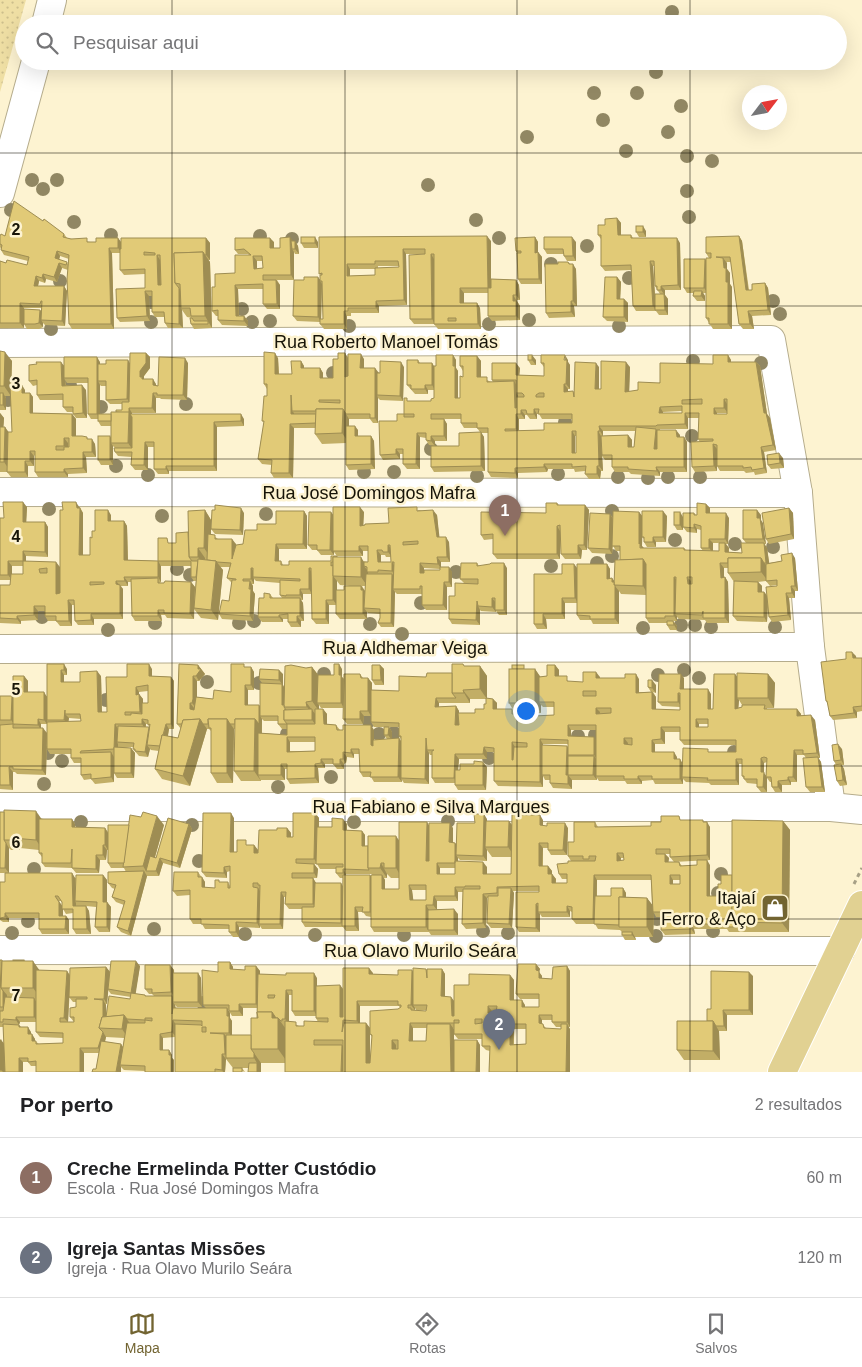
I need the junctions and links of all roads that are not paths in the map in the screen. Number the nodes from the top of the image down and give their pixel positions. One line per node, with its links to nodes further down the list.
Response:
1 (33, 70): 2 (street)
2 (5, 155): 3 (street)
3 (0, 193)
4 (0, 343): 6 (street, Rua Roberto Manoel Tomás)
5 (0, 492): 6 (street, Rua José Domingos Mafra)
6 (798, 493): 7 (street)
7 (810, 647): 8 (street, Rua Aldhemar Veiga); 10 (street)
8 (0, 649)
9 (0, 807): 10 (street, Rua Fabiano e Silva Marques)
10 (831, 808): 11 (street, Rua Fabiano e Silva Marques)
11 (862, 810)
12 (862, 905): 14 (main road)
13 (0, 950): 14 (street, Rua Olavo Murilo Seára)
14 (840, 951): 15 (main road)
15 (782, 1072)

